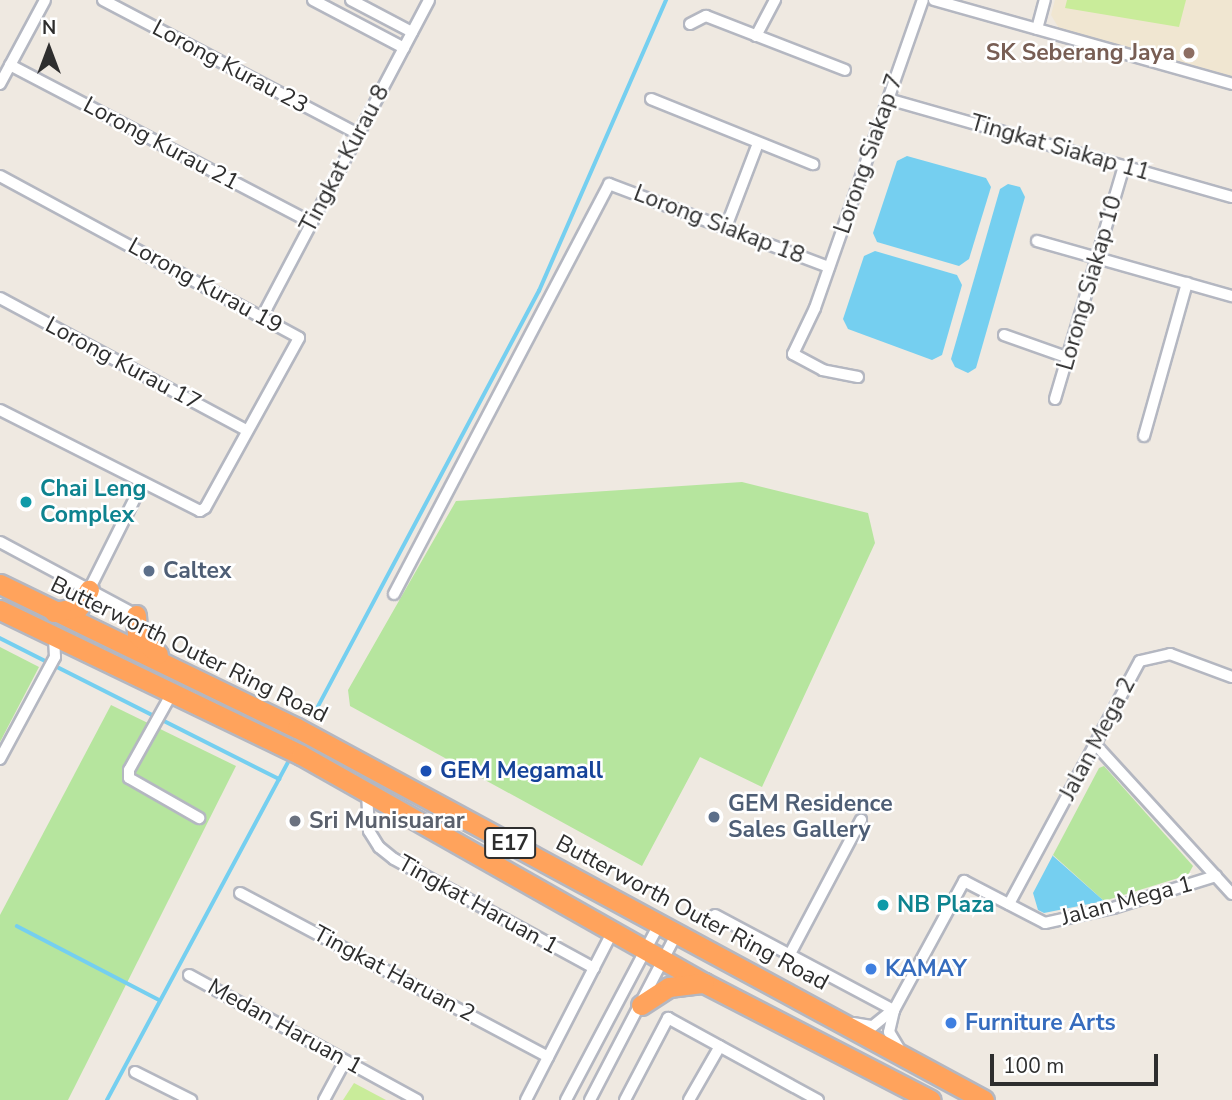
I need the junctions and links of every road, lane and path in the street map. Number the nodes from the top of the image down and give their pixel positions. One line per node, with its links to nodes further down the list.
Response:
1 (46, 0): 15 (street)
2 (103, 0): 21 (street, Lorong Kurau 23)
3 (313, 0): 14 (street)
4 (351, 0): 12 (street)
5 (429, 0): 12 (street, Tingkat Kurau 8)
6 (775, 0): 13 (street)
7 (923, 0): 20 (street, Lorong Siakap 7)
8 (934, 0): 11 (street)
9 (1045, 0): 11 (street)
10 (690, 24): 13 (street)
11 (1037, 29): 17 (street)
12 (412, 32): 14 (street, Tingkat Kurau 8)
13 (756, 36): 16 (street)
14 (404, 48): 21 (street, Tingkat Kurau 8)
15 (10, 65): 18 (street); 27 (street, Lorong Kurau 21)
16 (845, 70)
17 (1232, 84)
18 (0, 85)
19 (651, 99): 22 (street)
20 (888, 99): 24 (street, Tingkat Siakap 11); 31 (street, Lorong Siakap 7)
21 (358, 134): 27 (street, Tingkat Kurau 8)
22 (758, 144): 23 (street); 28 (street)
23 (813, 164)
24 (1124, 166): 26 (street, Tingkat Siakap 11); 30 (street, Lorong Siakap 10)
25 (0, 176): 35 (street, Lorong Kurau 19)
26 (1232, 197)
27 (312, 223): 35 (street, Tingkat Kurau 8)
28 (726, 227): 31 (street, Lorong Siakap 18); 47 (street, Lorong Siakap 18)
29 (1037, 241): 30 (street)
30 (1098, 259): 32 (street); 37 (street, Lorong Siakap 10)
31 (830, 267): 38 (street, Lorong Siakap 7)
32 (1187, 283): 33 (street); 42 (street)
33 (1232, 296)
34 (0, 298): 41 (street, Lorong Kurau 17)
35 (262, 317): 41 (street, Lorong Kurau 19)
36 (1004, 335): 37 (street)
37 (1069, 358): 39 (street, Lorong Siakap 10)
38 (858, 377)
39 (1055, 399)
40 (0, 410): 43 (street)
41 (246, 430): 43 (street, Lorong Kurau 19)
42 (1144, 436)
43 (142, 484): 46 (street)
44 (0, 541): 46 (street)
45 (0, 584): 49 (highway, Butterworth Outer Ring Road / E17)
46 (89, 590): 49 (highway); 50 (street)
47 (394, 594)
48 (0, 610): 51 (highway, Butterworth Outer Ring Road / E17)
49 (53, 612): 53 (highway, Butterworth Outer Ring Road / E17)
50 (136, 615): 53 (highway)
51 (52, 657): 54 (highway, Butterworth Outer Ring Road / E17); 56 (street)
52 (1232, 677): 55 (street, Jalan Mega 2)
53 (195, 678): 65 (highway, Butterworth Outer Ring Road / E17)
54 (172, 692): 57 (highway, Butterworth Outer Ring Road / E17); 58 (street)
55 (1095, 744): 60 (street); 63 (street, Jalan Mega 2)
56 (0, 760)
57 (367, 791): 66 (highway, Butterworth Outer Ring Road / E17); 71 (street, Tingkat Haruan 1)
58 (199, 818)
59 (861, 820): 69 (street)
60 (1216, 876): 62 (street); 63 (street, Jalan Mega 1)
61 (240, 893): 79 (street, Tingkat Haruan 2)
62 (1232, 894)
63 (1009, 904): 75 (street, Jalan Mega 1)
64 (715, 915): 69 (street)
65 (659, 924): 67 (highway, Butterworth Outer Ring Road / E17); 68 (street)
66 (613, 931): 68 (highway, Butterworth Outer Ring Road / E17); 71 (street)
67 (677, 933): 70 (street); 76 (highway, Butterworth Outer Ring Road / E17)
68 (646, 949): 70 (highway, Butterworth Outer Ring Road / E17); 86 (street)
69 (790, 954): 75 (street)
70 (664, 959): 73 (highway, Butterworth Outer Ring Road / E17); 74 (street)
71 (594, 968): 79 (street)
72 (189, 975): 80 (street, Medan Haruan 1)
73 (704, 983): 74 (highway); 91 (highway, Butterworth Outer Ring Road / E17)
74 (641, 1005): 87 (street)
75 (894, 1010): 76 (street); 78 (street)
76 (843, 1022): 78 (highway, Butterworth Outer Ring Road / E17)
77 (720, 1046): 88 (street); 89 (street); 90 (street)
78 (903, 1055): 92 (highway, Butterworth Outer Ring Road / E17)
79 (548, 1057): 85 (street)
80 (345, 1060): 83 (street); 84 (street, Medan Haruan 1)
81 (135, 1072): 82 (street)
82 (191, 1100)
83 (324, 1100)
84 (417, 1100)
85 (526, 1100)
86 (566, 1100)
87 (590, 1100)
88 (625, 1100)
89 (690, 1100)
90 (818, 1100)
91 (930, 1100)
92 (984, 1100)

